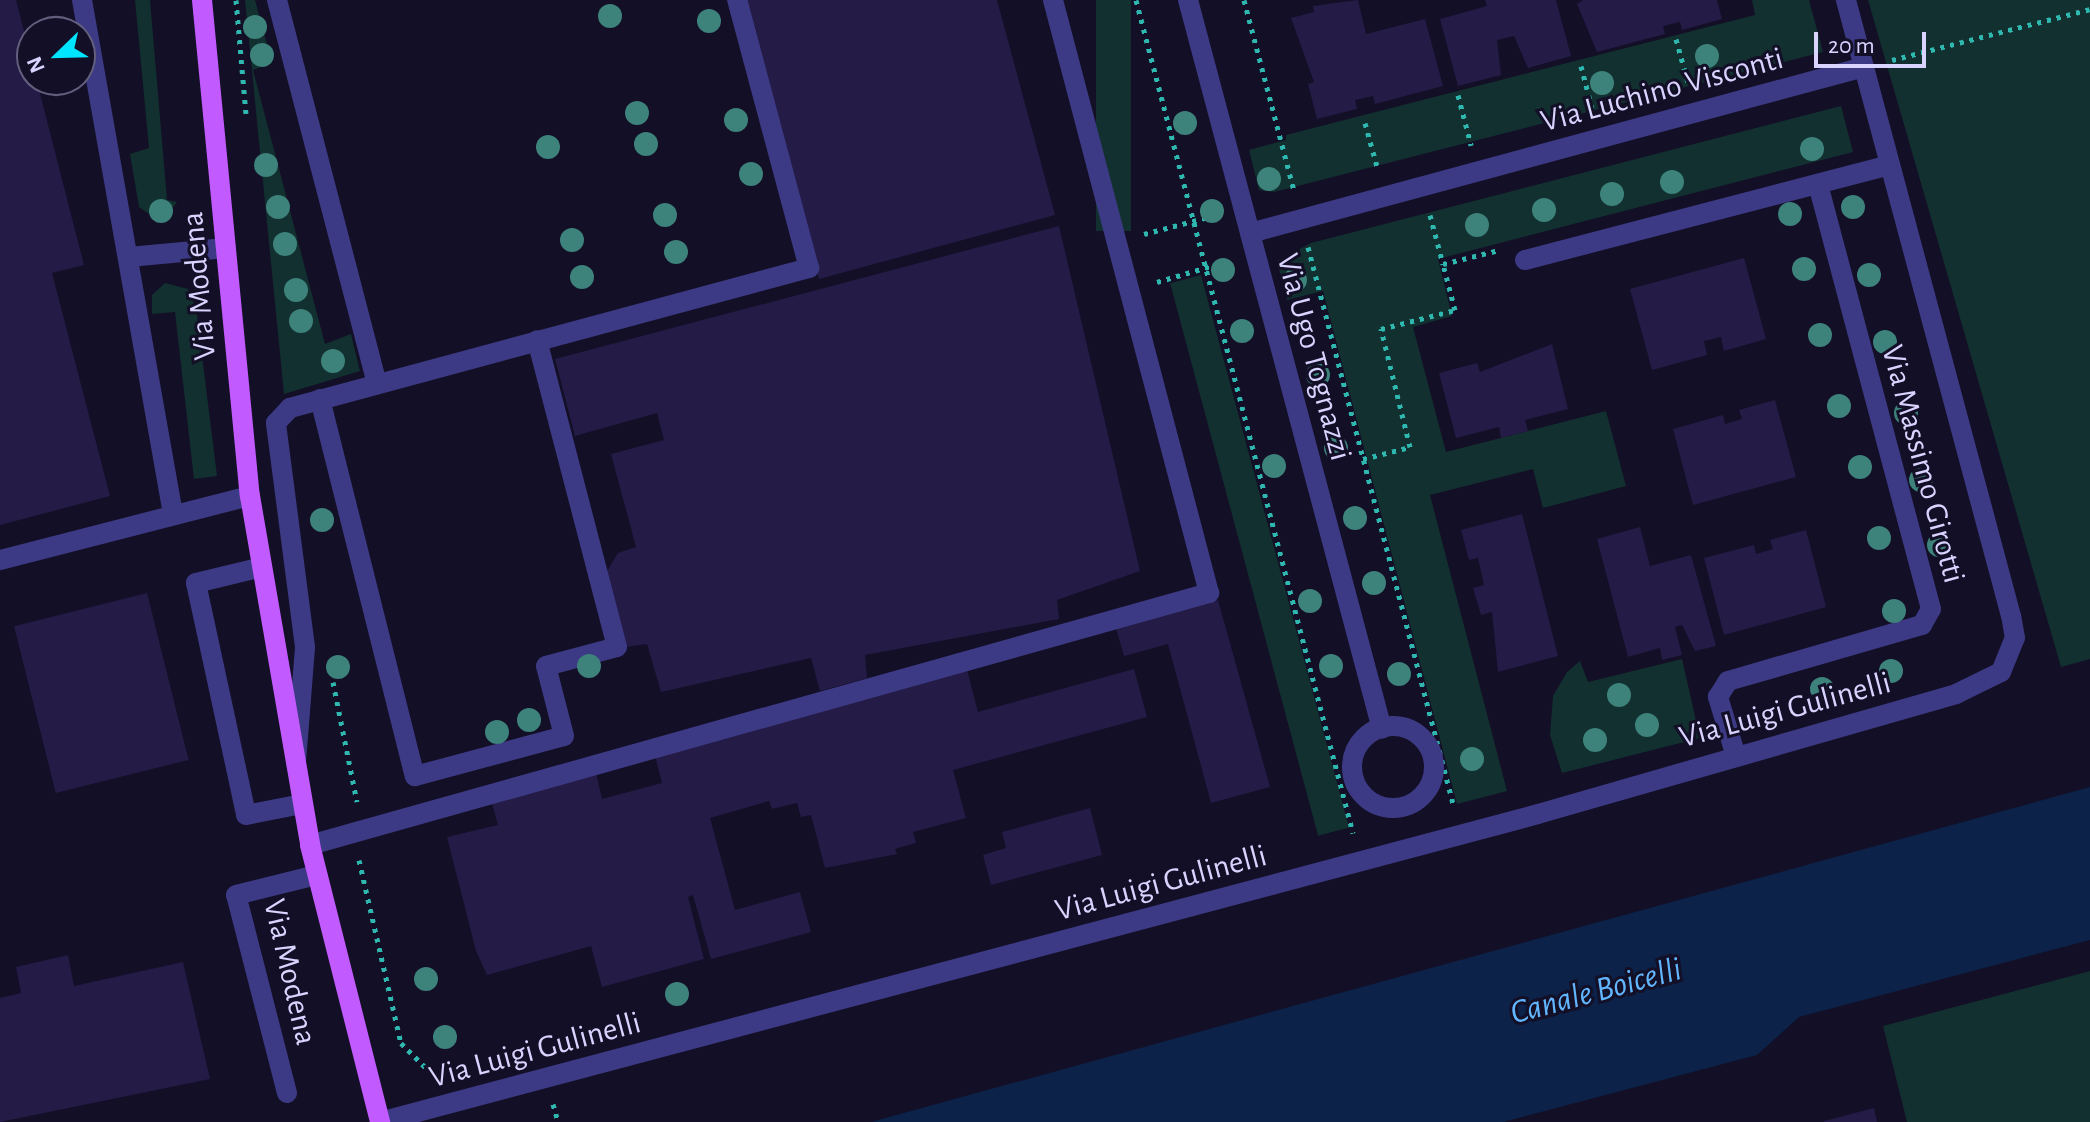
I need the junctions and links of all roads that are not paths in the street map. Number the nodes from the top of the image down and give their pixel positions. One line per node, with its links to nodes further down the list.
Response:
1 (82, 0): 13 (street)
2 (202, 0): 12 (main road, Via Modena)
3 (277, 0): 16 (street)
4 (737, 0): 15 (street)
5 (1053, 0): 27 (street)
6 (1188, 0): 11 (street, Via Ugo Tognazzi)
7 (1846, 0): 8 (street, Via Massimo Girotti)
8 (1864, 67): 9 (street, Via Massimo Girotti); 11 (street, Via Luchino Visconti)
9 (1890, 165): 10 (street); 22 (street, Via Massimo Girotti)
10 (1818, 184): 14 (street); 24 (street, Via Massimo Girotti)
11 (1253, 242): 23 (street, Via Ugo Tognazzi)
12 (226, 248): 13 (street); 18 (main road, Via Modena)
13 (129, 257): 19 (street)
14 (1525, 260)
15 (537, 340): 16 (street); 17 (street)
16 (368, 386): 17 (street)
17 (320, 399): 25 (street)
18 (250, 496): 19 (street); 21 (main road, Via Modena)
19 (173, 514): 20 (street)
20 (0, 560)
21 (262, 567): 25 (main road, Via Modena); 26 (street)
22 (1956, 694): 24 (street, Via Luigi Gulinelli)
23 (1382, 729): 23 (street)
24 (1735, 753): 30 (street, Via Luigi Gulinelli)
25 (295, 770): 26 (main road, Via Modena)
26 (302, 804): 27 (main road, Via Modena)
27 (310, 845): 28 (main road, Via Modena)
28 (317, 875): 29 (street, Via Modena); 30 (main road, Via Modena)
29 (287, 1093)
30 (380, 1122)

